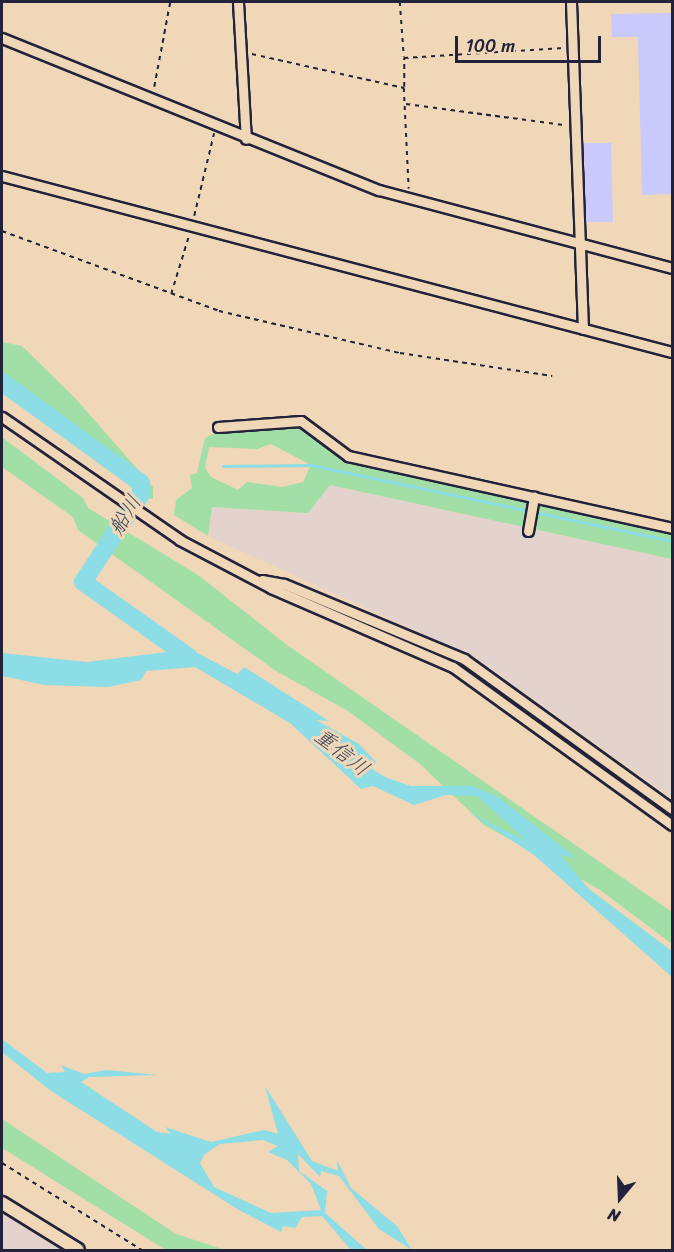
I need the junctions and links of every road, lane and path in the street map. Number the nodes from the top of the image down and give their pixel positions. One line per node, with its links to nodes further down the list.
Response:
1 (170, 2): 10 (path)
2 (238, 2): 7 (street)
3 (400, 2): 8 (path)
4 (571, 2): 6 (street)
5 (2, 38): 10 (street)
6 (573, 48): 8 (path); 13 (street)
7 (241, 51): 9 (path); 14 (street)
8 (404, 58): 9 (path)
9 (404, 88): 11 (path)
10 (151, 100): 12 (street)
11 (406, 104): 13 (path); 16 (path)
12 (216, 127): 14 (street); 17 (path)
13 (577, 127): 19 (street)
14 (246, 139): 16 (street)
15 (2, 176): 17 (street)
16 (409, 199): 19 (street)
17 (192, 226): 21 (path); 22 (street)
18 (2, 231): 21 (path)
19 (580, 244): 20 (street); 22 (street)
20 (672, 268)
21 (171, 294): 24 (path)
22 (583, 329): 23 (street)
23 (672, 352)
24 (552, 376)
25 (2, 417): 30 (street)
26 (218, 427): 27 (street)
27 (534, 499): 28 (street); 29 (street)
28 (672, 528)
29 (528, 530)
30 (251, 578): 31 (street); 32 (street)
31 (672, 809)
32 (672, 825)
33 (2, 1163): 36 (path)
34 (2, 1203): 35 (street)
35 (78, 1251)
36 (142, 1251)

